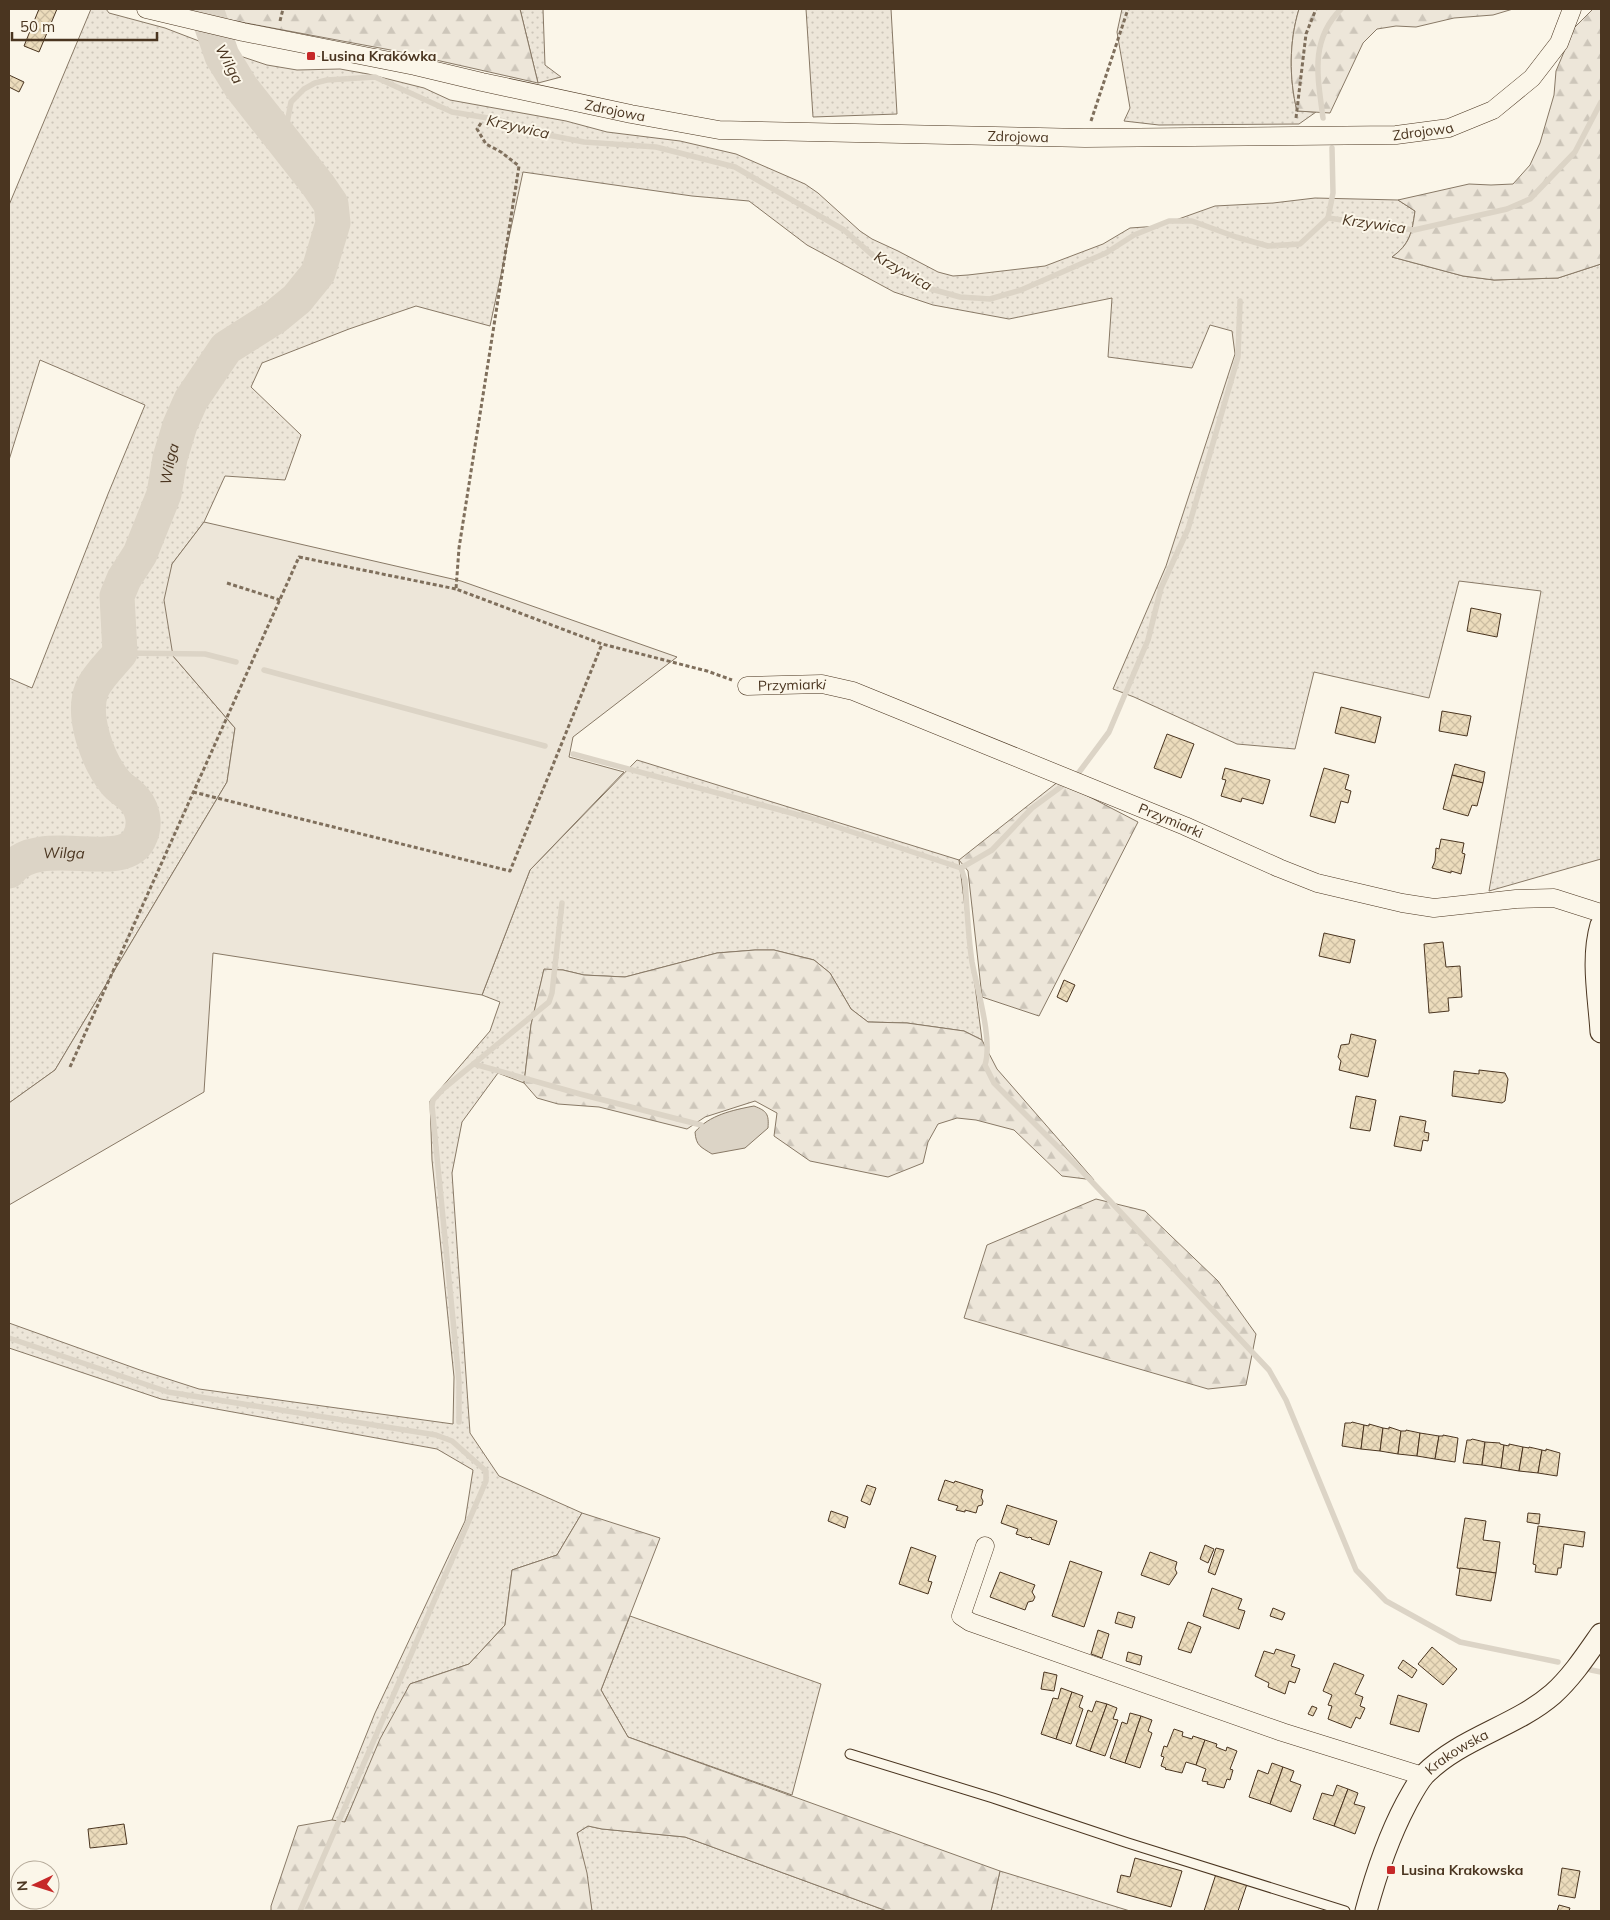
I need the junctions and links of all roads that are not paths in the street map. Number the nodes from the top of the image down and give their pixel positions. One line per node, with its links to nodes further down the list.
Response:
1 (146, 9): 2 (street, Zdrojowa)
2 (1572, 9)
3 (747, 686): 4 (street, Przymiarki)
4 (1601, 913)
5 (1601, 925): 6 (street)
6 (1601, 1032)
7 (985, 1546): 10 (street)
8 (1601, 1634): 10 (street, Krakowska)
9 (850, 1754): 11 (lane)
10 (1423, 1776): 12 (street, Krakowska)
11 (1345, 1911)
12 (1366, 1911)

